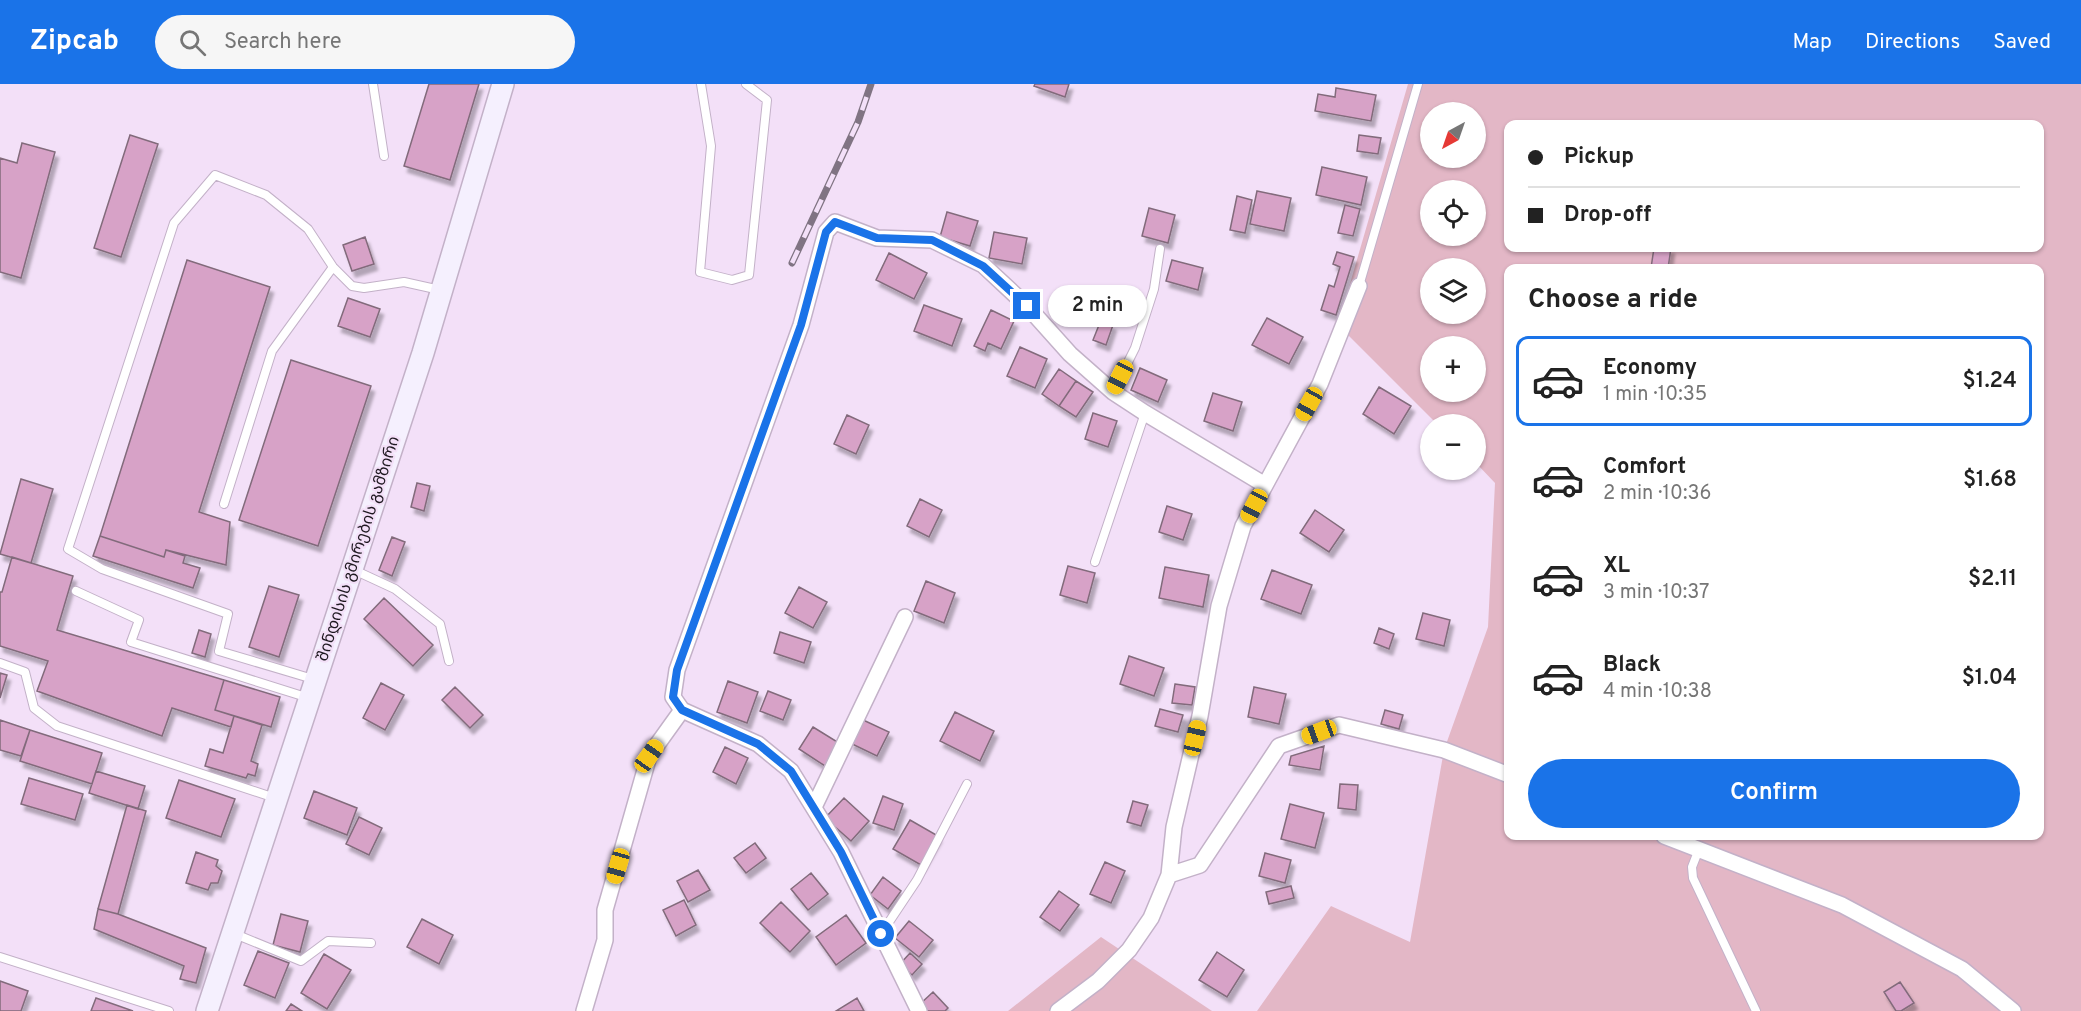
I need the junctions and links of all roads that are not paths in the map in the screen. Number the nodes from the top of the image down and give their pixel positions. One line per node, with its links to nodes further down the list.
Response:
1 (373, 84): 6 (lane)
2 (503, 84): 10 (main road, შინდისის გმირების გამზირი)
3 (701, 84): 4 (lane)
4 (746, 84)
5 (1418, 84): 9 (lane)
6 (384, 156)
7 (1160, 249): 11 (lane)
8 (333, 267): 10 (lane); 14 (lane); 21 (lane)
9 (1359, 286): 13 (street)
10 (441, 291): 16 (main road, შინდისის გმირების გამზირი)
11 (1113, 392): 12 (street); 22 (street)
12 (1144, 413): 13 (street); 15 (lane)
13 (1265, 485): 29 (street)
14 (224, 504)
15 (1095, 562)
16 (353, 570): 19 (lane); 21 (main road, შინდისის გმირების გამზირი)
17 (76, 591): 21 (lane)
18 (905, 617): 26 (street)
19 (449, 661)
20 (0, 663): 25 (lane)
21 (313, 689): 25 (main road, შინდისის გმირების გამზირი)
22 (682, 710): 26 (street); 36 (street)
23 (1504, 773): 29 (street)
24 (967, 784): 31 (lane)
25 (277, 798): 30 (main road, შინდისის გმირების გამზირი)
26 (813, 807): 31 (street)
27 (1675, 840): 28 (street)
28 (1699, 849): 39 (lane); 40 (street)
29 (1168, 875): 38 (street)
30 (232, 933): 32 (lane); 35 (main road, შინდისის გმირების გამზირი)
31 (881, 934): 37 (street)
32 (371, 943)
33 (0, 957): 34 (lane)
34 (169, 1011)
35 (207, 1011)
36 (584, 1011)
37 (919, 1011)
38 (1058, 1011)
39 (1755, 1011)
40 (2013, 1011)

